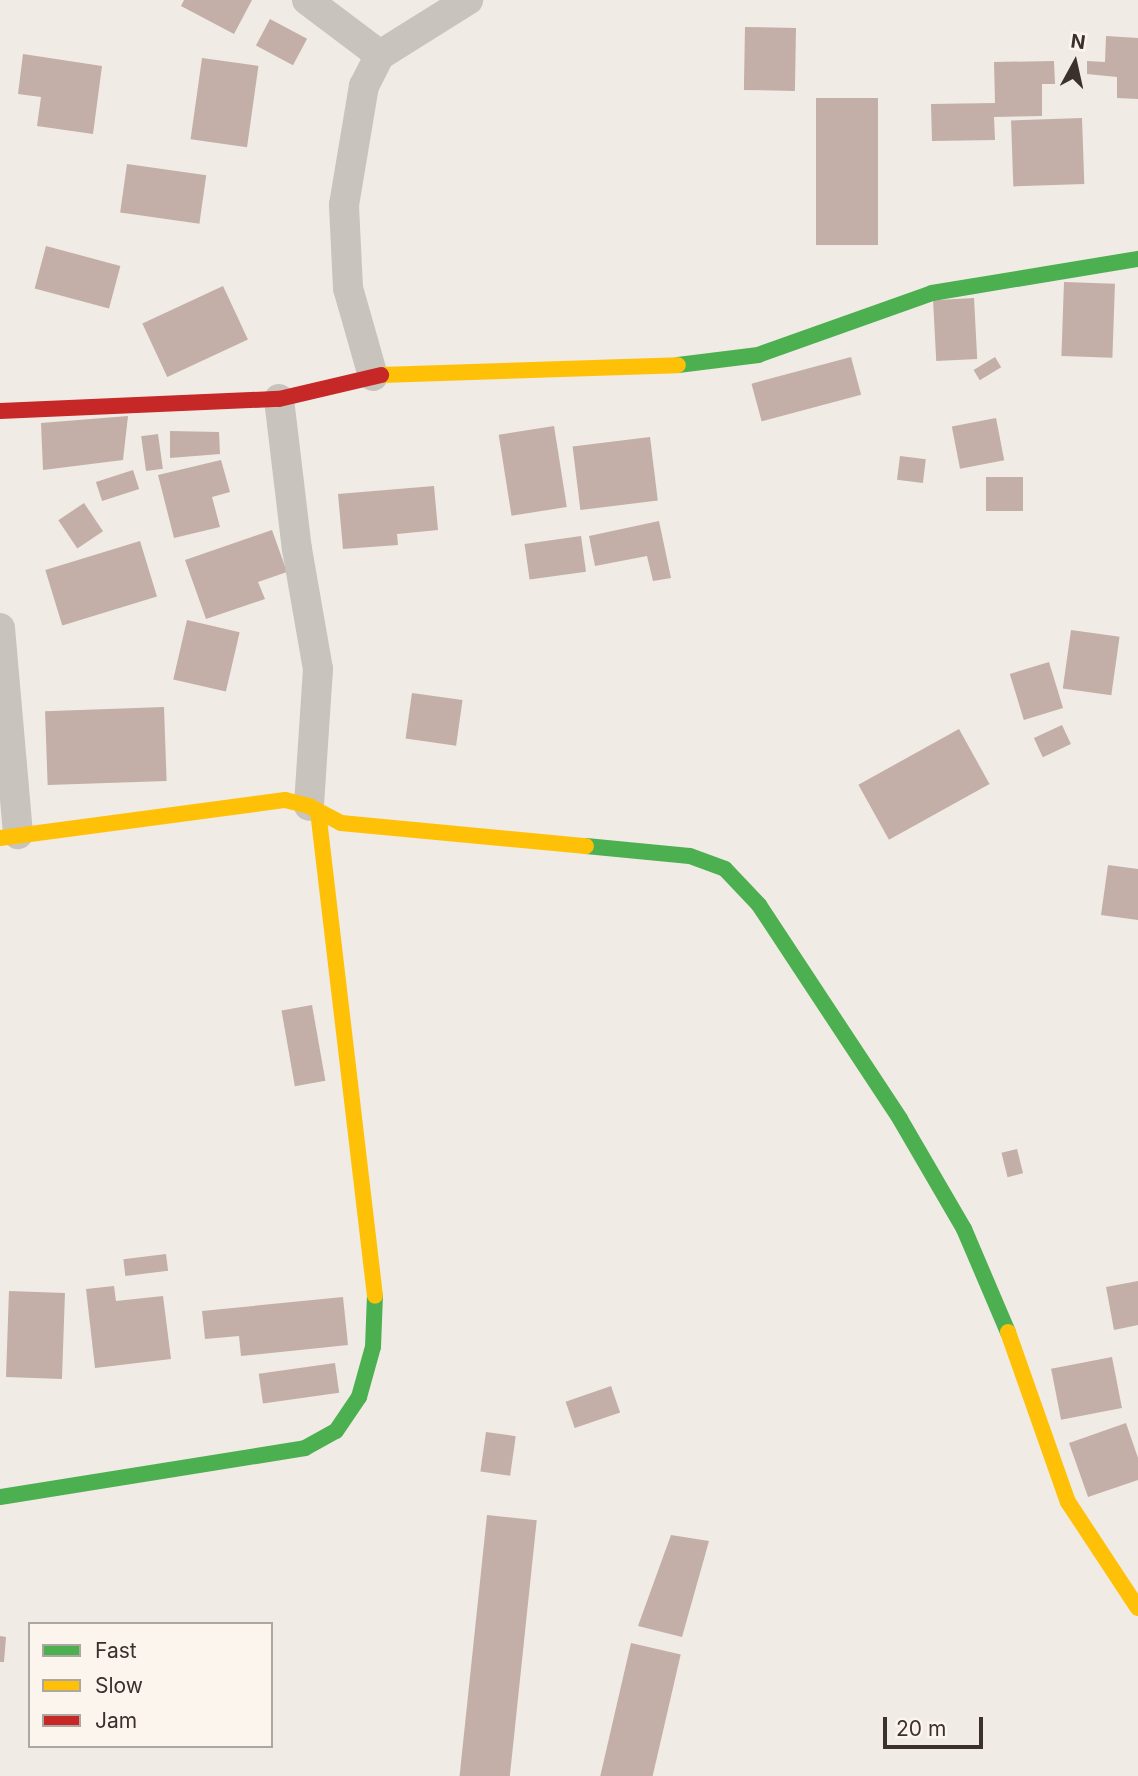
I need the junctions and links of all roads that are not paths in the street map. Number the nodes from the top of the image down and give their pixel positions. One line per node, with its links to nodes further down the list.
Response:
1 (307, 0): 3 (street)
2 (468, 0): 3 (street)
3 (380, 55): 5 (street)
4 (1138, 259): 5 (street)
5 (373, 376): 6 (street)
6 (279, 399): 7 (street); 9 (street)
7 (0, 411)
8 (0, 628): 10 (street)
9 (314, 809): 10 (street); 11 (street); 12 (street)
10 (9, 836)
11 (0, 1497)
12 (1137, 1603)

